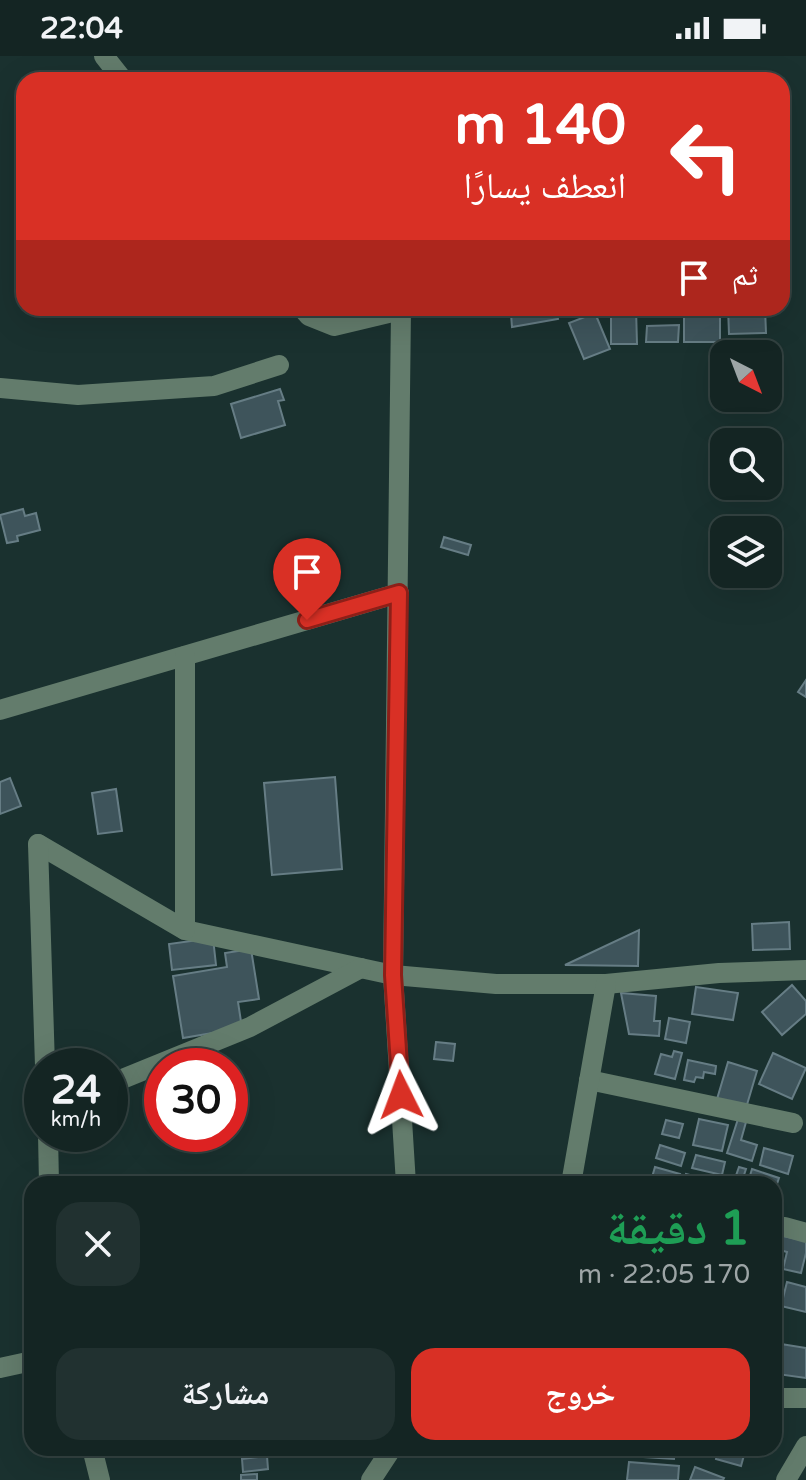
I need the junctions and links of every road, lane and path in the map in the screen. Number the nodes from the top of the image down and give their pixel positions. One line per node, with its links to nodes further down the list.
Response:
1 (104, 56): 2 (street)
2 (117, 72)
3 (309, 316): 4 (street)
4 (376, 316)
5 (401, 316): 8 (street)
6 (279, 365): 7 (street)
7 (0, 388)
8 (399, 593): 9 (street); 13 (street)
9 (185, 656): 10 (street); 11 (street)
10 (0, 710)
11 (185, 930): 12 (street); 16 (street)
12 (361, 968): 13 (street); 17 (street)
13 (393, 975): 15 (street); 22 (street)
14 (802, 975): 15 (street)
15 (606, 984): 18 (street)
16 (44, 1048)
17 (128, 1077)
18 (589, 1080): 19 (street); 23 (street)
19 (793, 1123)
20 (48, 1152): 21 (street)
21 (49, 1176)
22 (406, 1176)
23 (572, 1176)
24 (782, 1227): 25 (street)
25 (806, 1233)
26 (24, 1363): 27 (street)
27 (0, 1368)
28 (782, 1398): 29 (street)
29 (806, 1398)
30 (806, 1446): 35 (street)
31 (94, 1456): 33 (street)
32 (387, 1456): 34 (street)
33 (100, 1480)
34 (371, 1480)
35 (786, 1480)

